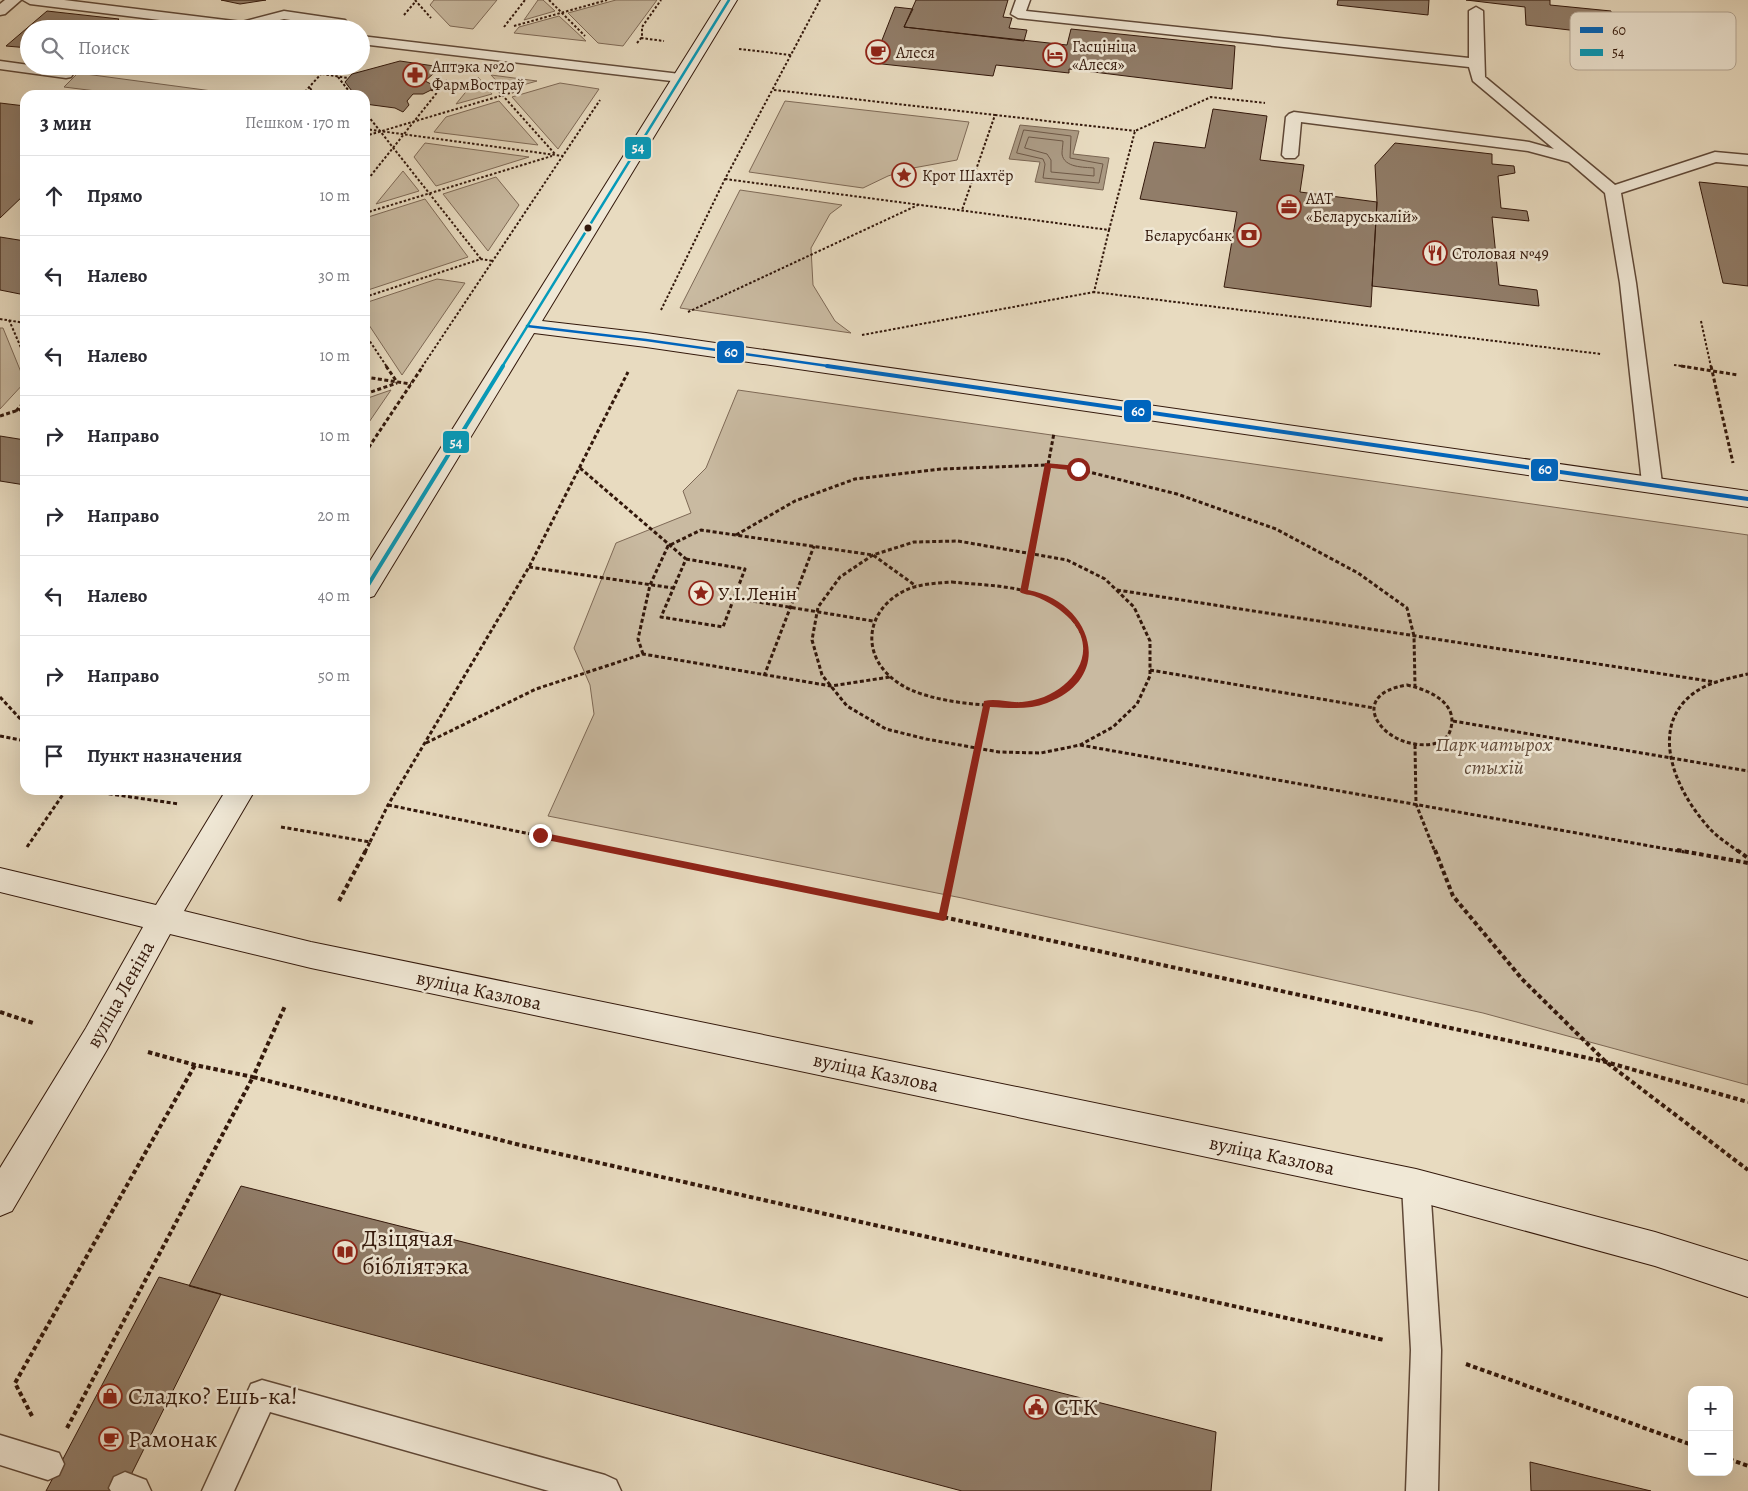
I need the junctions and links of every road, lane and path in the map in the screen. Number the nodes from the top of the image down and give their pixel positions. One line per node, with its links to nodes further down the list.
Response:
1 (14, 0): 9 (lane)
2 (30, 0): 12 (lane)
3 (525, 0): 11 (path)
4 (549, 0): 11 (path)
5 (607, 0): 11 (path)
6 (729, 0): 28 (main road)
7 (820, 0): 20 (path)
8 (1023, 0): 21 (lane)
9 (0, 11)
10 (1476, 11): 21 (lane)
11 (562, 13): 15 (path)
12 (198, 20)
13 (264, 20): 14 (lane)
14 (316, 20)
15 (587, 38)
16 (641, 38): 18 (path)
17 (370, 41): 28 (lane)
18 (664, 41)
19 (732, 48): 20 (path)
20 (791, 55): 37 (path)
21 (1476, 63): 55 (lane)
22 (0, 66): 23 (lane)
23 (20, 68)
24 (320, 75): 31 (path)
25 (329, 75): 26 (path)
26 (337, 76): 27 (path); 34 (path)
27 (348, 78)
28 (680, 78): 75 (main road)
29 (448, 79): 38 (path)
30 (491, 83): 40 (path)
31 (310, 87): 32 (path); 33 (path)
32 (307, 90)
33 (312, 90)
34 (348, 90)
35 (431, 90): 38 (path)
36 (520, 90): 40 (path)
37 (774, 90): 42 (path); 57 (path)
38 (438, 91): 44 (path)
39 (604, 94): 53 (path)
40 (502, 95): 44 (path); 51 (path)
41 (1210, 97): 47 (path)
42 (995, 115): 47 (path); 61 (path)
43 (370, 118): 46 (path)
44 (415, 121): 46 (path); 49 (path)
45 (370, 130): 46 (path)
46 (380, 131): 48 (path); 49 (path); 50 (path)
47 (1135, 131): 63 (path)
48 (370, 134)
49 (404, 134): 50 (path); 51 (path)
50 (394, 148): 56 (path); 59 (path)
51 (555, 155): 53 (path); 59 (path)
52 (1290, 155): 55 (lane)
53 (562, 156): 65 (path)
54 (1748, 160): 58 (lane)
55 (1579, 162): 58 (lane)
56 (370, 177)
57 (725, 179): 60 (path); 68 (path)
58 (1613, 191): 80 (lane)
59 (429, 193): 62 (path); 64 (path)
60 (918, 204): 61 (path); 70 (path)
61 (962, 210): 63 (path)
62 (370, 211)
63 (1109, 230): 66 (path)
64 (481, 259): 65 (path); 67 (path)
65 (493, 261): 86 (path)
66 (1094, 292): 76 (path); 80 (path)
67 (370, 295)
68 (661, 308): 69 (path); 77 (path)
69 (670, 309)
70 (697, 313)
71 (0, 319): 72 (path)
72 (9, 320): 74 (path); 79 (path)
73 (1701, 321): 82 (path)
74 (20, 322)
75 (528, 326): 77 (main road); 105 (main road)
76 (857, 336)
77 (646, 340): 96 (main road)
78 (370, 342): 85 (path)
79 (20, 345)
80 (1637, 358): 82 (path); 96 (lane)
81 (628, 371): 95 (path)
82 (1712, 371): 83 (path); 97 (path)
83 (1738, 375)
84 (370, 378): 85 (path)
85 (397, 382): 86 (path); 87 (path)
86 (411, 384): 93 (path)
87 (370, 392)
88 (20, 407): 90 (path)
89 (20, 410): 90 (path)
90 (16, 411): 91 (path)
91 (0, 416)
92 (1055, 429): 94 (path)
93 (370, 446)
94 (1048, 465): 98 (path); 101 (path); 115 (path)
95 (580, 468): 99 (path); 104 (path)
96 (1652, 483): 97 (main road)
97 (1744, 498)
98 (736, 535): 99 (path); 100 (path)
99 (668, 546): 103 (path); 106 (path)
100 (814, 546): 102 (path); 112 (path)
101 (1031, 552): 102 (path); 109 (path); 110 (path)
102 (873, 555): 107 (path); 113 (path)
103 (686, 559): 108 (path); 111 (path)
104 (529, 567): 106 (path); 131 (path)
105 (370, 582)
106 (650, 584): 108 (path); 116 (path)
107 (916, 587): 110 (path); 114 (path)
108 (674, 588): 111 (path)
109 (1117, 590): 115 (path); 117 (path)
110 (1024, 592): 125 (path)
111 (734, 598): 112 (path)
112 (790, 608): 113 (path); 119 (path)
113 (818, 612): 114 (path); 122 (path)
114 (873, 622): 120 (path)
115 (1414, 636): 121 (path); 123 (path)
116 (643, 654): 119 (path); 131 (path)
117 (1150, 670): 126 (path); 132 (path)
118 (1748, 674): 121 (path)
119 (764, 676): 122 (path)
120 (890, 678): 122 (path); 125 (path)
121 (1715, 682): 135 (path)
122 (831, 686): 134 (path)
123 (1415, 686): 126 (path); 128 (path)
124 (0, 697): 127 (path)
125 (987, 703): 134 (path)
126 (1374, 708): 133 (path)
127 (20, 719)
128 (1454, 721): 133 (path); 135 (path)
129 (0, 736): 130 (path)
130 (20, 740)
131 (426, 743): 142 (path)
132 (1080, 744): 134 (path); 141 (path)
133 (1415, 745): 141 (path)
134 (978, 748): 150 (path)
135 (1669, 758): 136 (path); 146 (path)
136 (1748, 771)
137 (62, 795): 145 (path)
138 (117, 795): 140 (path)
139 (239, 795): 151 (main road, вуліца Леніна)
140 (179, 804)
141 (1416, 804): 147 (path); 156 (path)
142 (388, 805): 144 (path); 150 (path)
143 (281, 827): 144 (path)
144 (370, 842): 149 (path)
145 (26, 847)
146 (1748, 858)
147 (1748, 863)
148 (0, 880): 151 (main road, вуліца Казлова)
149 (339, 901)
150 (943, 917): 156 (path)
151 (163, 919): 161 (main road, вуліца Казлова); 162 (main road, вуліца Леніна)
152 (285, 1006): 158 (path)
153 (0, 1012): 154 (path)
154 (33, 1023)
155 (148, 1052): 157 (path)
156 (1606, 1062): 159 (path); 160 (path)
157 (195, 1065): 158 (path); 167 (path)
158 (253, 1077): 164 (path); 167 (path)
159 (1748, 1102)
160 (1748, 1170)
161 (1416, 1185): 163 (main road, вуліца Казлова); 164 (lane)
162 (0, 1199)
163 (1748, 1279)
164 (1426, 1350): 165 (path); 172 (lane)
165 (1688, 1445)
166 (0, 1450): 167 (lane)
167 (50, 1460)
168 (1733, 1460): 169 (path)
169 (1748, 1466)
170 (218, 1491): 171 (lane)
171 (605, 1491)
172 (1422, 1491)

